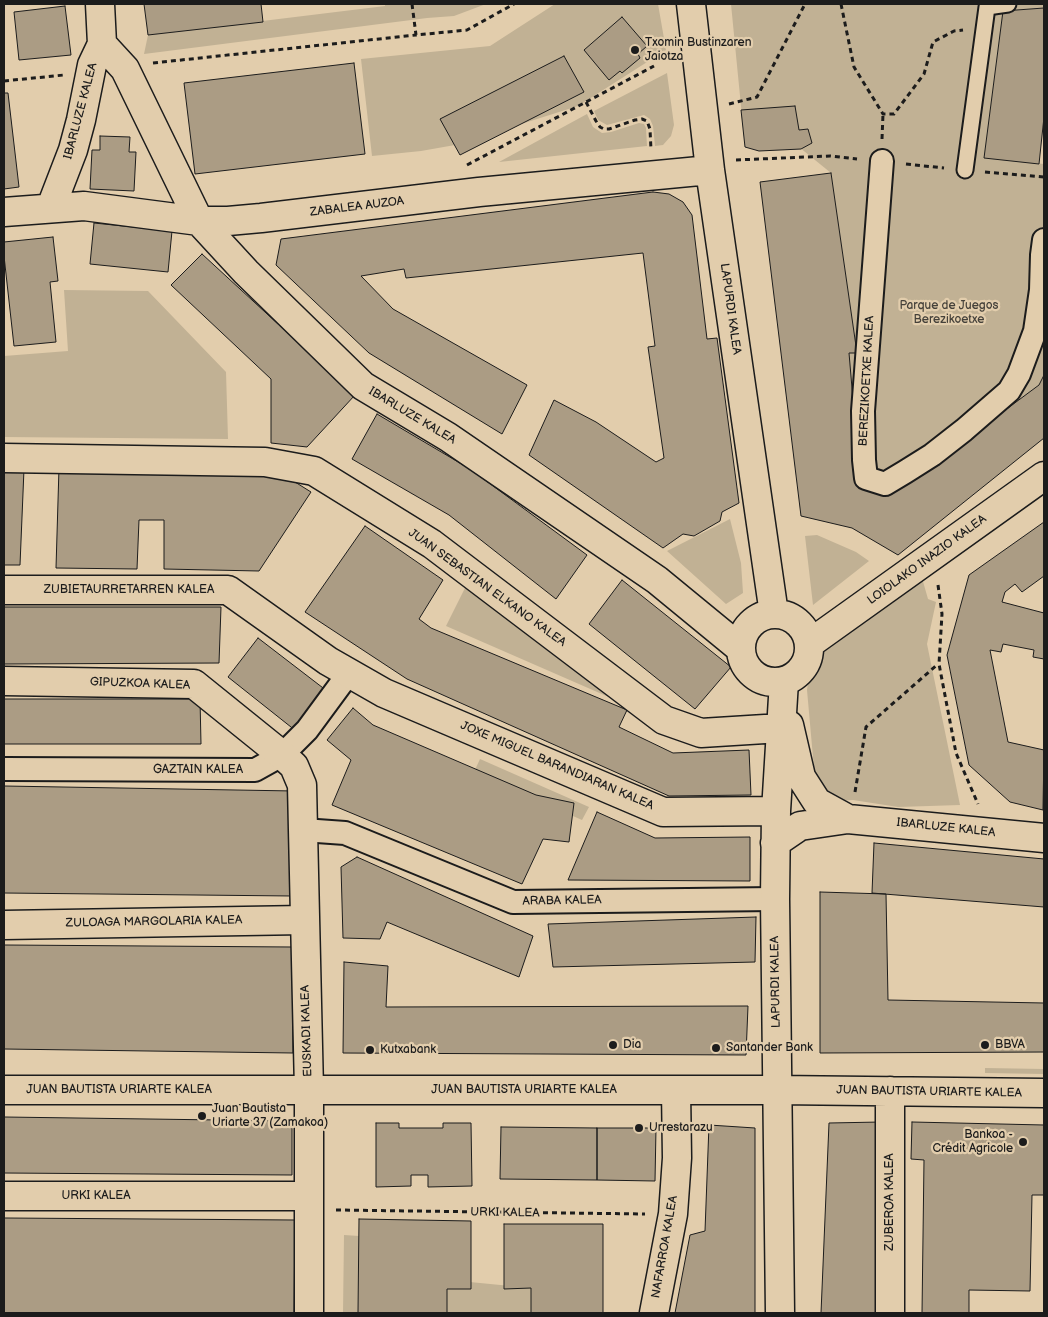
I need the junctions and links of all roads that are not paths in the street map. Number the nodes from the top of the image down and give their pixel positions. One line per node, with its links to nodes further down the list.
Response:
1 (100, 4): 4 (street, IBARLUZE KALEA)
2 (691, 4): 6 (street, LAPURDI KALEA)
3 (1008, 4): 7 (lane)
4 (102, 44): 8 (street, IBARLUZE KALEA); 10 (street, IBARLUZE KALEA)
5 (882, 161): 11 (street, BEREZIKOETXE KALEA)
6 (710, 170): 10 (street, ZABALEA AUZOA); 15 (street, LAPURDI KALEA)
7 (965, 170)
8 (51, 207): 9 (street, ZABALEA AUZOA); 10 (street, ZABALEA AUZOA)
9 (4, 212)
10 (199, 221): 17 (street, IBARLUZE KALEA)
11 (1044, 240)
12 (4, 458): 21 (street, JUAN SEBASTIAN ELKANO KALEA)
13 (1038, 488): 16 (street, LOIOLAKO INAZIO KALEA)
14 (4, 590): 18 (street, ZUBIETAURRETARREN KALEA)
15 (774, 614): 16 (street); 17 (street)
16 (809, 644): 20 (street)
17 (741, 649): 20 (street)
18 (349, 673): 22 (street, GAZTAIN KALEA); 24 (street, JOXE MIGUEL BARANDIARAN KALEA)
19 (4, 681): 22 (street, GIPUZKOA KALEA)
20 (784, 682): 21 (street, LAPURDI KALEA)
21 (782, 718): 24 (street, LAPURDI KALEA); 25 (street, IBARLUZE KALEA)
22 (282, 754): 23 (street, GAZTAIN KALEA); 26 (street, EUSKADI KALEA)
23 (4, 769)
24 (776, 811): 28 (street, LAPURDI KALEA)
25 (848, 819): 27 (street, IBARLUZE KALEA); 28 (street, IBARLUZE KALEA)
26 (303, 830): 29 (street, ARABA KALEA); 30 (street, EUSKADI KALEA)
27 (1044, 838)
28 (776, 842): 29 (street, LAPURDI KALEA)
29 (774, 899): 35 (street, LAPURDI KALEA)
30 (304, 920): 31 (street, ZULOAGA MARGOLARIA KALEA); 33 (street, EUSKADI KALEA)
31 (4, 925)
32 (4, 1090): 33 (street, JUAN BAUTISTA URIARTE KALEA)
33 (309, 1090): 34 (street, JUAN BAUTISTA URIARTE KALEA); 39 (street, EUSKADI KALEA)
34 (676, 1090): 35 (street, JUAN BAUTISTA URIARTE KALEA); 41 (street, NAFARROA KALEA)
35 (777, 1090): 36 (street, JUAN BAUTISTA URIARTE KALEA); 42 (street, LAPURDI KALEA)
36 (890, 1091): 37 (street, JUAN BAUTISTA URIARTE KALEA); 43 (street, ZUBEROA KALEA)
37 (1044, 1093)
38 (4, 1196): 39 (street, URKI KALEA)
39 (309, 1196): 40 (street, EUSKADI KALEA)
40 (310, 1313)
41 (654, 1313)
42 (780, 1313)
43 (890, 1313)

